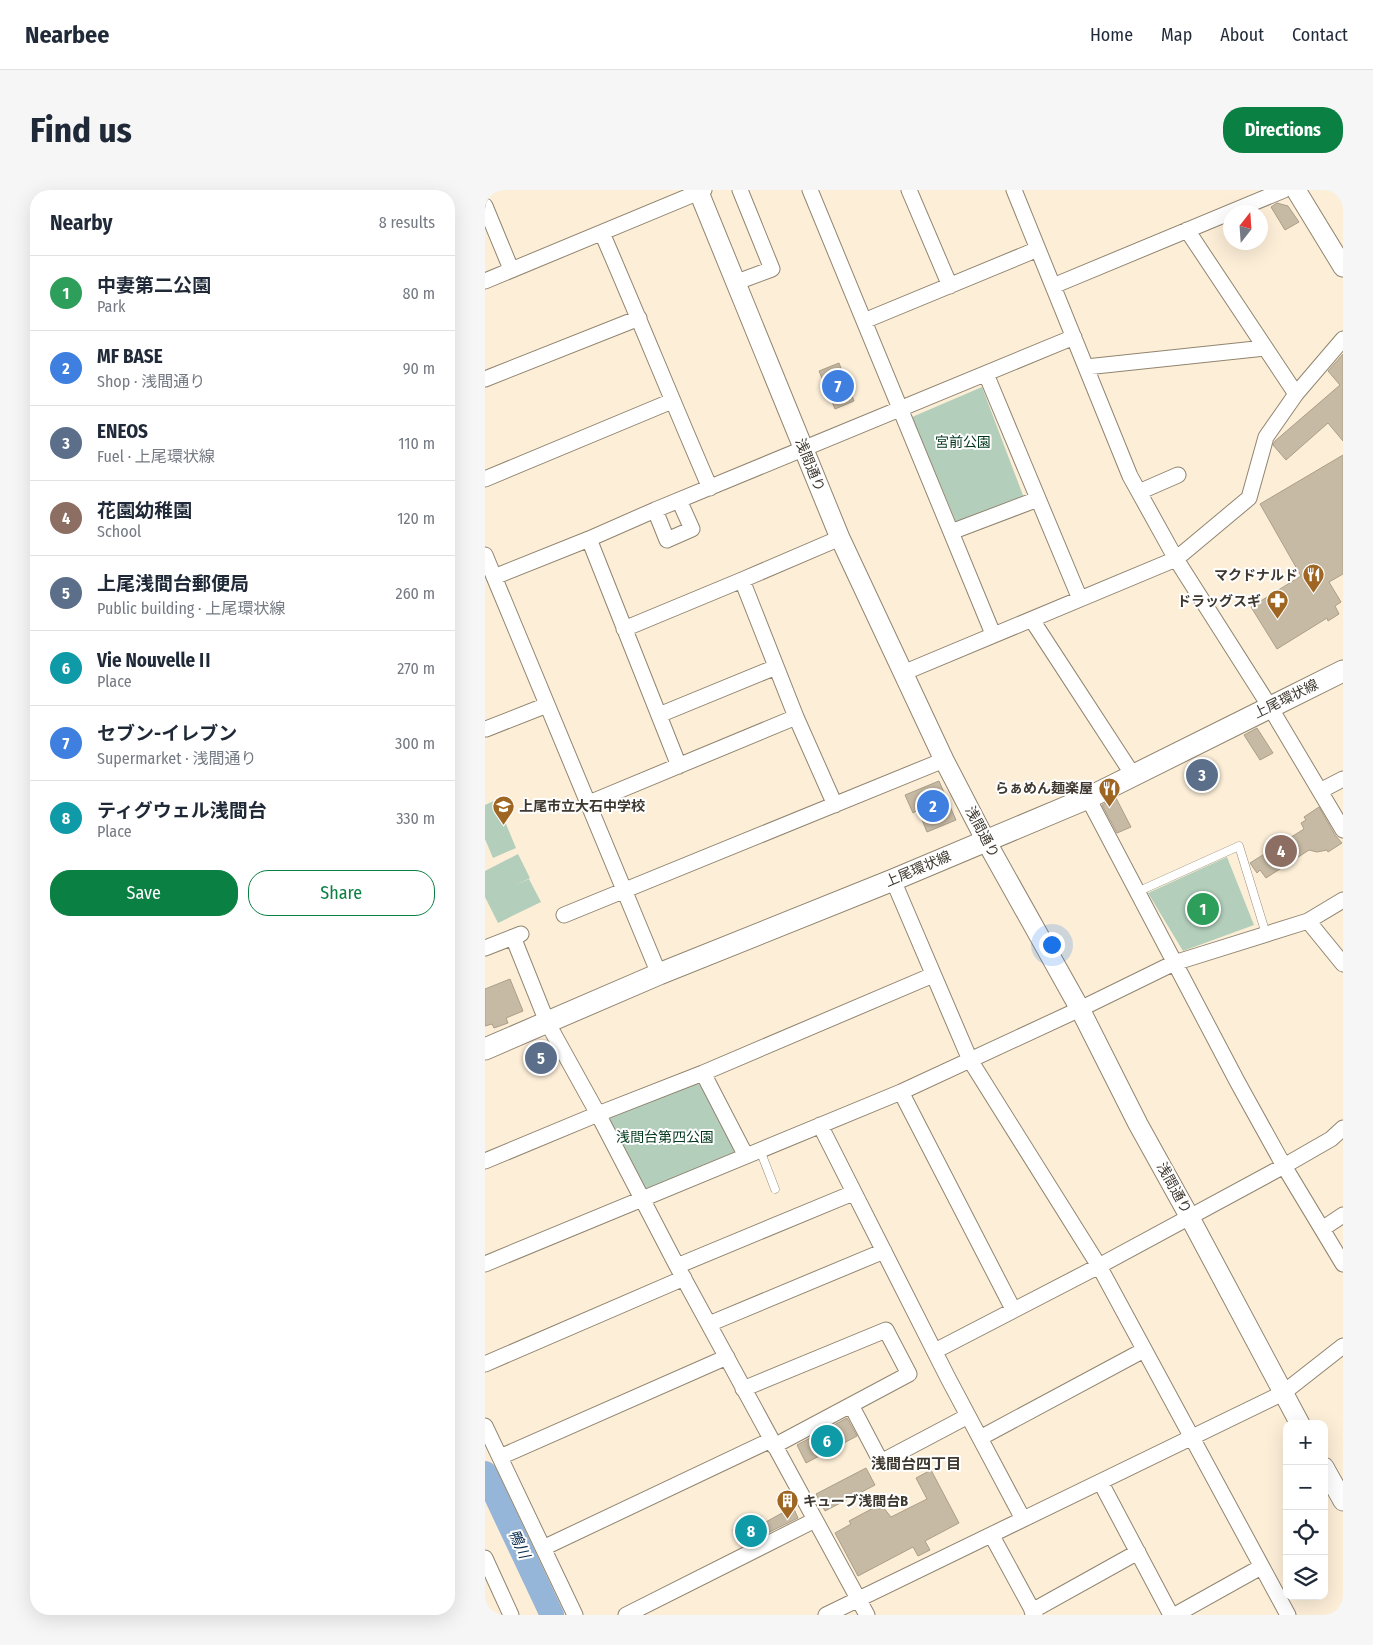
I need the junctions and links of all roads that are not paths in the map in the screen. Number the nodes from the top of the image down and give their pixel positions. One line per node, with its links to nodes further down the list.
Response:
1 (740, 190): 15 (street)
2 (810, 190): 19 (street)
3 (909, 190): 16 (street)
4 (1014, 190): 11 (street)
5 (1284, 190): 9 (street)
6 (1295, 190): 12 (street)
7 (700, 191): 10 (street); 15 (street, 浅間通り)
8 (485, 206): 13 (street)
9 (1187, 230): 17 (street); 22 (street)
10 (602, 233): 13 (street); 18 (street)
11 (1038, 250): 16 (street); 17 (street)
12 (1343, 267)
13 (511, 269): 14 (street)
14 (485, 281)
15 (737, 282): 29 (street, 浅間通り)
16 (949, 286): 19 (street)
17 (1053, 286): 20 (street)
18 (639, 318): 25 (street); 27 (street)
19 (864, 321): 28 (street)
20 (1074, 338): 23 (street); 24 (street)
21 (1343, 340): 26 (street)
22 (1265, 348): 23 (street); 26 (street)
23 (1086, 367): 33 (street)
24 (986, 374): 28 (street); 34 (street)
25 (485, 379)
26 (1296, 394): 41 (street)
27 (672, 401): 31 (street); 32 (street)
28 (900, 409): 29 (street); 37 (street)
29 (804, 449): 32 (street); 38 (street, 浅間通り)
30 (1177, 475): 33 (street)
31 (485, 480)
32 (710, 488): 35 (street)
33 (1139, 492): 41 (street)
34 (1038, 498): 37 (street); 44 (street)
35 (679, 500): 36 (street); 36 (street)
36 (655, 510): 39 (street)
37 (951, 532): 47 (street)
38 (840, 538): 43 (street); 50 (street, 浅間通り)
39 (589, 539): 42 (street); 46 (street)
40 (485, 555): 42 (street)
41 (1176, 559): 44 (street); 52 (street)
42 (494, 577): 51 (street)
43 (742, 580): 46 (street); 48 (street)
44 (1079, 599): 45 (street)
45 (1032, 620): 47 (street); 58 (street)
46 (624, 629): 53 (street)
47 (993, 634): 50 (street)
48 (776, 667): 53 (street); 54 (street)
49 (1343, 670): 52 (main road, 上尾環状線)
50 (903, 673): 56 (street, 浅間通り)
51 (547, 705): 55 (street); 62 (street)
52 (1270, 707): 58 (main road, 上尾環状線); 60 (street)
53 (659, 715): 57 (street)
54 (795, 717): 57 (street); 63 (street)
55 (486, 729)
56 (944, 760): 63 (street); 65 (street, 浅間通り)
57 (679, 766): 62 (street)
58 (1133, 775): 61 (main road, 上尾環状線)
59 (1343, 779): 60 (street)
60 (1320, 791): 64 (street)
61 (1087, 798): 65 (main road, 上尾環状線); 68 (street)
62 (589, 803): 67 (street)
63 (835, 806): 67 (street)
64 (1343, 830)
65 (986, 841): 66 (main road, 上尾環状線); 78 (street, 浅間通り)
66 (893, 880): 76 (main road, 上尾環状線); 77 (street)
67 (624, 890): 70 (street); 76 (street)
68 (1137, 892): 72 (lane); 74 (street)
69 (1343, 900): 71 (street)
70 (564, 915)
71 (1308, 921): 72 (street); 75 (street)
72 (1266, 934): 74 (street)
73 (485, 948): 79 (street)
74 (1175, 964): 78 (street); 89 (street)
75 (1343, 964)
76 (659, 974): 79 (main road, 上尾環状線)
77 (933, 975): 81 (street); 82 (street)
78 (1080, 1009): 81 (street); 94 (street, 浅間通り)
79 (547, 1022): 80 (main road, 上尾環状線); 84 (street)
80 (485, 1049)
81 (970, 1060): 83 (street); 99 (street)
82 (703, 1073): 84 (street); 87 (street)
83 (901, 1092): 85 (street); 101 (street)
84 (598, 1114): 88 (street); 92 (street)
85 (820, 1125): 87 (street); 91 (street)
86 (1343, 1128): 89 (street)
87 (753, 1153): 90 (lane); 92 (street)
88 (485, 1161)
89 (1284, 1166): 94 (street); 95 (street)
90 (775, 1189)
91 (853, 1193): 96 (street); 100 (street)
92 (642, 1198): 97 (street); 100 (street)
93 (1343, 1215): 95 (street)
94 (1189, 1216): 99 (street); 109 (street, 浅間通り)
95 (1322, 1229): 98 (street)
96 (883, 1251): 102 (street); 105 (street)
97 (485, 1264)
98 (1343, 1264)
99 (1099, 1266): 101 (street); 104 (street)
100 (681, 1272): 102 (street); 107 (street)
101 (1013, 1310): 105 (street)
102 (709, 1324): 106 (street)
103 (1343, 1346): 109 (street)
104 (1144, 1350): 114 (street); 115 (street)
105 (935, 1351): 111 (street)
106 (727, 1357): 108 (street); 117 (street)
107 (485, 1364)
108 (743, 1389): 110 (street); 116 (street)
109 (1283, 1393): 112 (street, 浅間通り); 115 (street)
110 (851, 1405): 111 (street); 116 (street)
111 (968, 1416): 114 (street)
112 (1298, 1420)
113 (485, 1426): 117 (street)
114 (980, 1438): 121 (street)
115 (1191, 1438): 119 (street); 127 (street)
116 (772, 1443): 122 (street); 124 (street)
117 (500, 1458): 124 (street)
118 (1328, 1474): 120 (street)
119 (1101, 1483): 121 (street); 125 (street)
120 (1343, 1501)
121 (1023, 1519): 123 (street)
122 (815, 1520): 128 (street); 132 (street)
123 (992, 1536): 128 (street); 129 (street)
124 (543, 1548): 131 (street)
125 (1138, 1552): 129 (street); 135 (street)
126 (487, 1566): 130 (street)
127 (1261, 1567): 136 (street); 137 (street)
128 (859, 1599): 133 (street); 134 (street)
129 (1033, 1613)
130 (511, 1615)
131 (575, 1615)
132 (626, 1615)
133 (826, 1615)
134 (867, 1615)
135 (1171, 1615)
136 (1175, 1615)
137 (1288, 1615)

